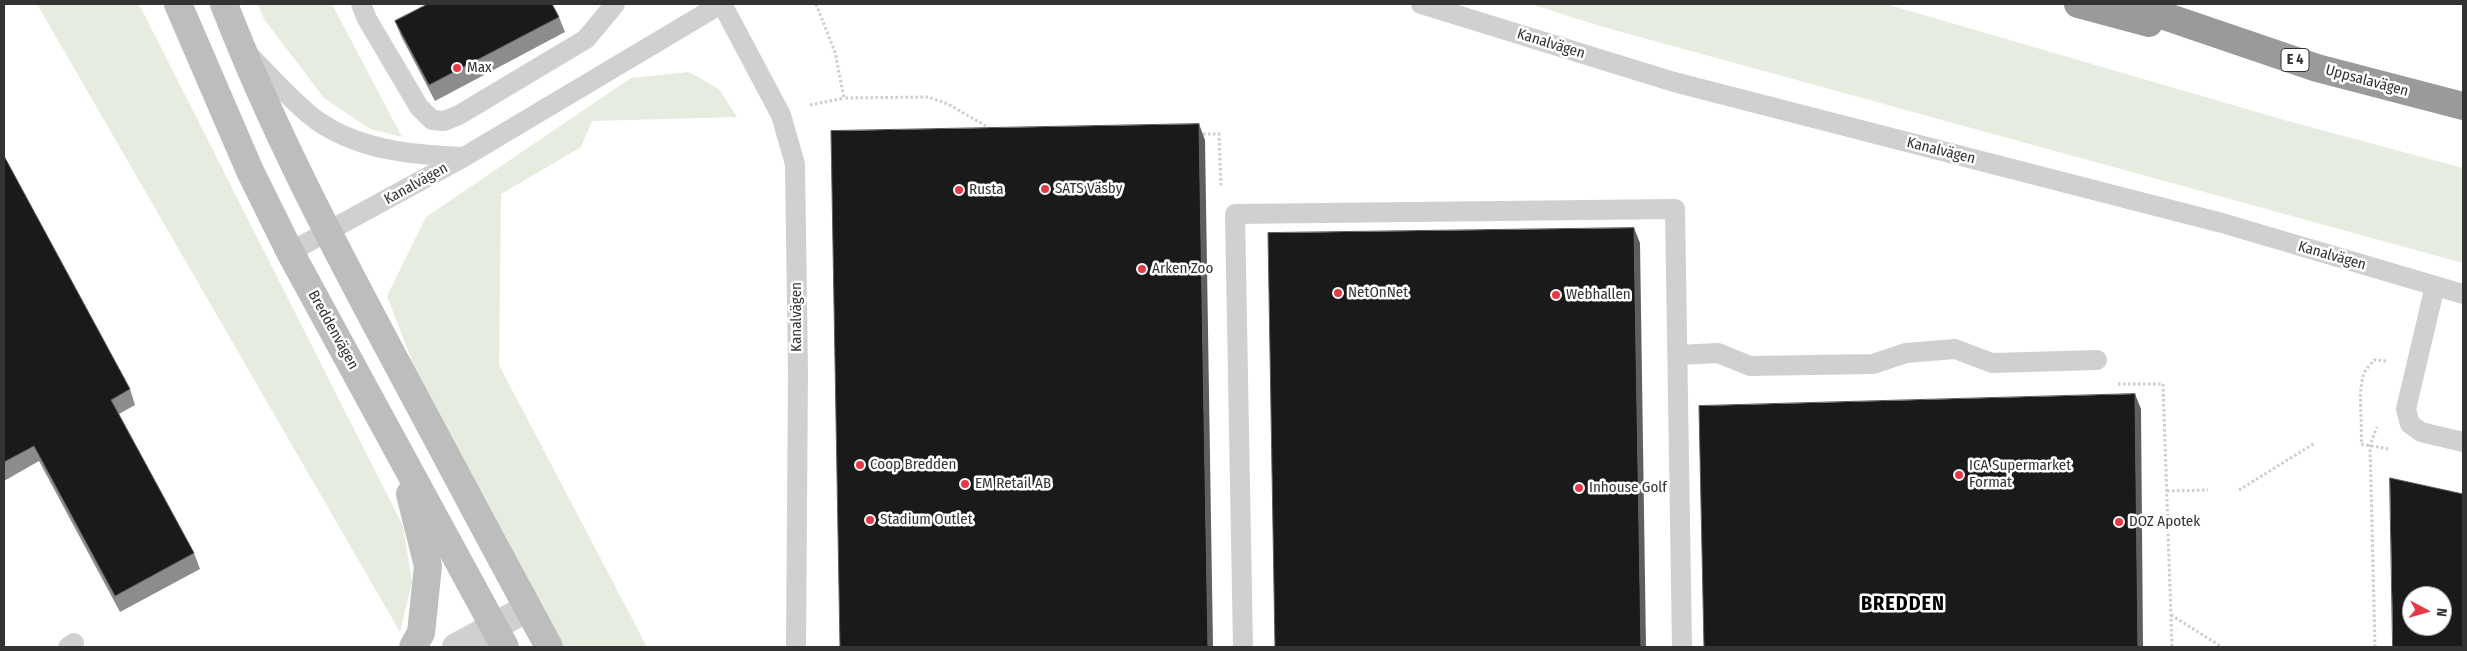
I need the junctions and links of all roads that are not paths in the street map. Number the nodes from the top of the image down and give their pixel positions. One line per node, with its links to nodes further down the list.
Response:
1 (178, 4): 14 (street, Breddenvägen)
2 (224, 4): 9 (street)
3 (361, 4): 4 (lane)
4 (615, 4)
5 (721, 4): 12 (lane, Kanalvägen); 26 (lane, Kanalvägen)
6 (1420, 4): 15 (lane, Kanalvägen)
7 (2078, 4): 10 (highway)
8 (2129, 4): 10 (highway, Uppsalavägen / E 4)
9 (241, 47): 12 (lane); 13 (street)
10 (2318, 68): 11 (highway, Uppsalavägen / E 4)
11 (2463, 106)
12 (464, 157): 13 (lane, Kanalvägen)
13 (327, 233): 14 (lane, Kanalvägen); 21 (street)
14 (290, 252): 20 (street, Breddenvägen)
15 (2435, 286): 16 (lane, Kanalvägen); 19 (lane)
16 (2463, 294)
17 (1678, 355): 18 (lane); 27 (lane); 28 (lane)
18 (2097, 360)
19 (2463, 442)
20 (400, 452): 22 (street, Breddenvägen); 23 (street)
21 (528, 608): 22 (street); 25 (street)
22 (499, 637): 24 (street)
23 (413, 647)
24 (456, 647)
25 (549, 647)
26 (796, 647)
27 (1243, 647)
28 (1682, 647)

